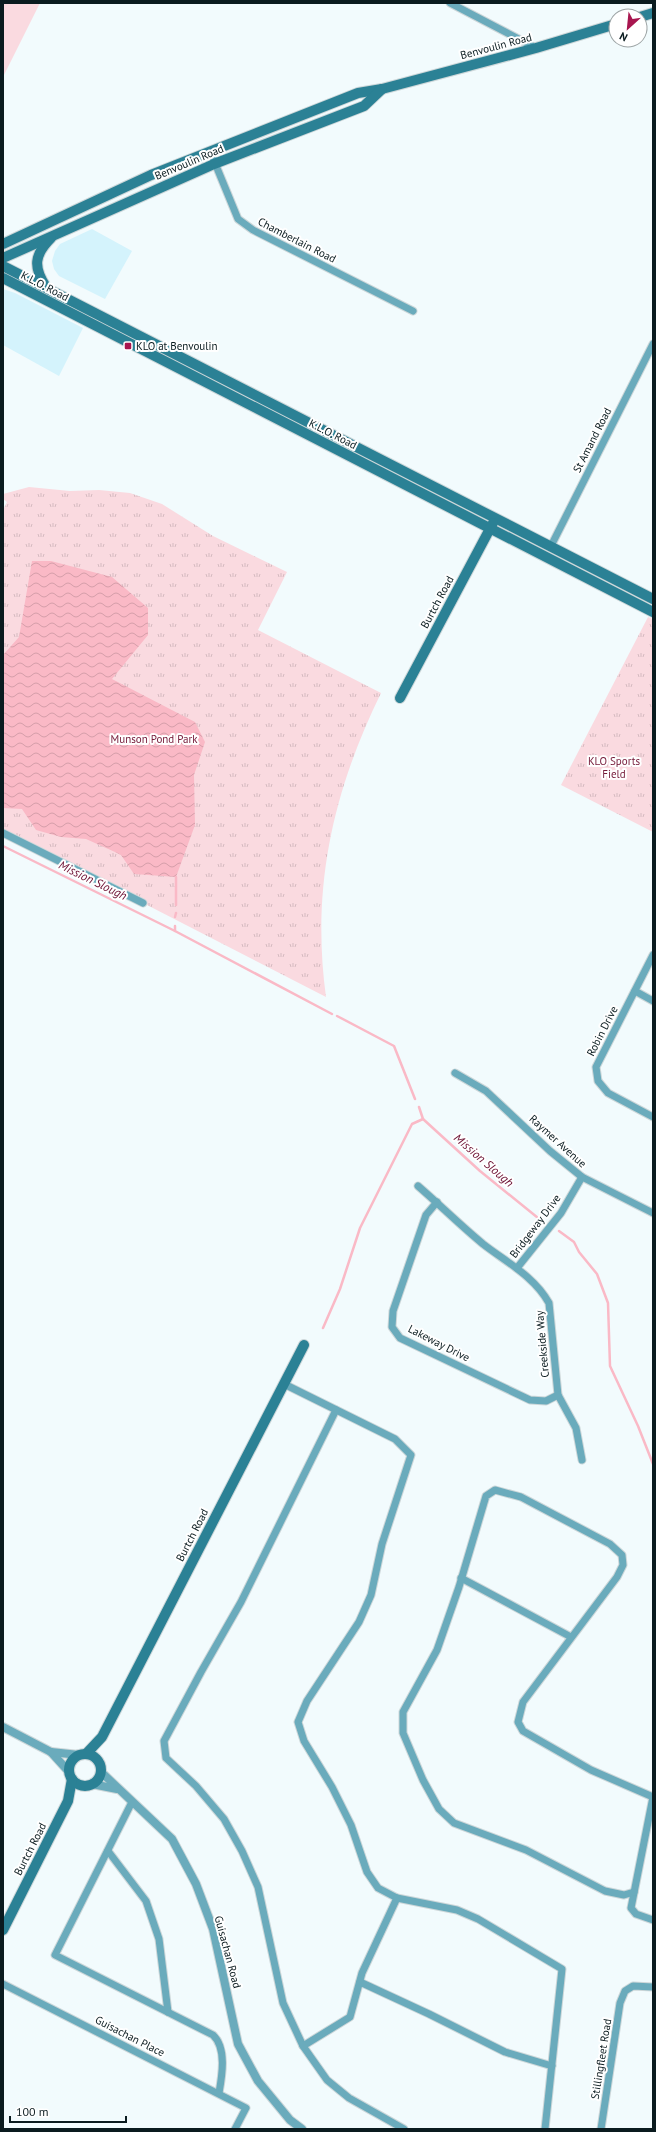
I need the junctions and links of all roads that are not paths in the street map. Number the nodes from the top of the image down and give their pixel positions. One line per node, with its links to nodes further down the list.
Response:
1 (450, 3): 3 (street)
2 (608, 26): 3 (main road, Benvoulin Road)
3 (536, 48): 4 (main road, Benvoulin Road)
4 (382, 89): 5 (main road, Benvoulin Road); 6 (main road, Benvoulin Road)
5 (210, 151): 6 (street, Chamberlain Road); 8 (main road, Benvoulin Road)
6 (214, 164): 7 (main road, Benvoulin Road); 13 (street, Chamberlain Road)
7 (54, 235): 9 (main road, Benvoulin Road); 12 (main road)
8 (3, 244)
9 (3, 258)
10 (3, 266): 12 (main road, K.L.O. Road)
11 (3, 278): 16 (main road, K.L.O. Road)
12 (46, 287): 15 (main road, K.L.O. Road)
13 (413, 311)
14 (653, 344): 17 (street, St Amand Road)
15 (496, 518): 16 (main road, Burtch Road); 17 (main road, K.L.O. Road)
16 (490, 528): 19 (main road, K.L.O. Road); 20 (main road, Burtch Road)
17 (551, 546): 18 (main road, K.L.O. Road)
18 (653, 599)
19 (653, 612)
20 (400, 698)
21 (3, 833): 22 (street)
22 (143, 903)
23 (653, 955): 24 (street, Robin Drive)
24 (635, 991): 25 (street); 27 (street, Robin Drive)
25 (653, 1001)
26 (455, 1073): 28 (street, Raymer Avenue)
27 (653, 1116)
28 (582, 1177): 31 (street, Raymer Avenue); 32 (street, Bridgeway Drive)
29 (418, 1186): 30 (street, Creekside Way)
30 (437, 1202): 32 (street, Creekside Way); 35 (street, Lakeway Drive)
31 (653, 1213)
32 (517, 1268): 35 (street, Creekside Way)
33 (304, 1345): 34 (main road, Burtch Road)
34 (284, 1384): 36 (street); 41 (main road, Burtch Road)
35 (558, 1395): 37 (street, Creekside Way)
36 (336, 1410): 54 (street); 61 (street)
37 (582, 1460)
38 (461, 1578): 39 (street); 39 (street); 53 (street)
39 (571, 1637): 49 (street)
40 (3, 1727): 42 (street)
41 (102, 1737): 43 (main road, Burtch Road); 44 (main road, Burtch Road)
42 (51, 1752): 43 (street); 46 (street)
43 (83, 1755): 44 (main road); 46 (main road)
44 (98, 1760): 45 (main road)
45 (101, 1772): 47 (main road); 48 (street, Guisachan Road)
46 (71, 1776): 47 (main road); 50 (main road, Burtch Road)
47 (90, 1784): 48 (street); 50 (main road, Burtch Road)
48 (118, 1789): 51 (street, Guisachan Road)
49 (653, 1797): 53 (street)
50 (68, 1801): 56 (main road, Burtch Road)
51 (132, 1802): 52 (street); 65 (street, Guisachan Road)
52 (108, 1852): 60 (street); 60 (street)
53 (634, 1892): 55 (street)
54 (397, 1898): 57 (street); 62 (street)
55 (653, 1920)
56 (3, 1930)
57 (360, 1982): 61 (street); 62 (street)
58 (3, 1984): 63 (street, Guisachan Place)
59 (653, 1987): 68 (street, Stillingfleet Road)
60 (168, 2012): 63 (street)
61 (303, 2046): 66 (street)
62 (552, 2066): 67 (street)
63 (219, 2093): 64 (street, Guisachan Place)
64 (235, 2129)
65 (302, 2129)
66 (404, 2129)
67 (545, 2129)
68 (601, 2129)

